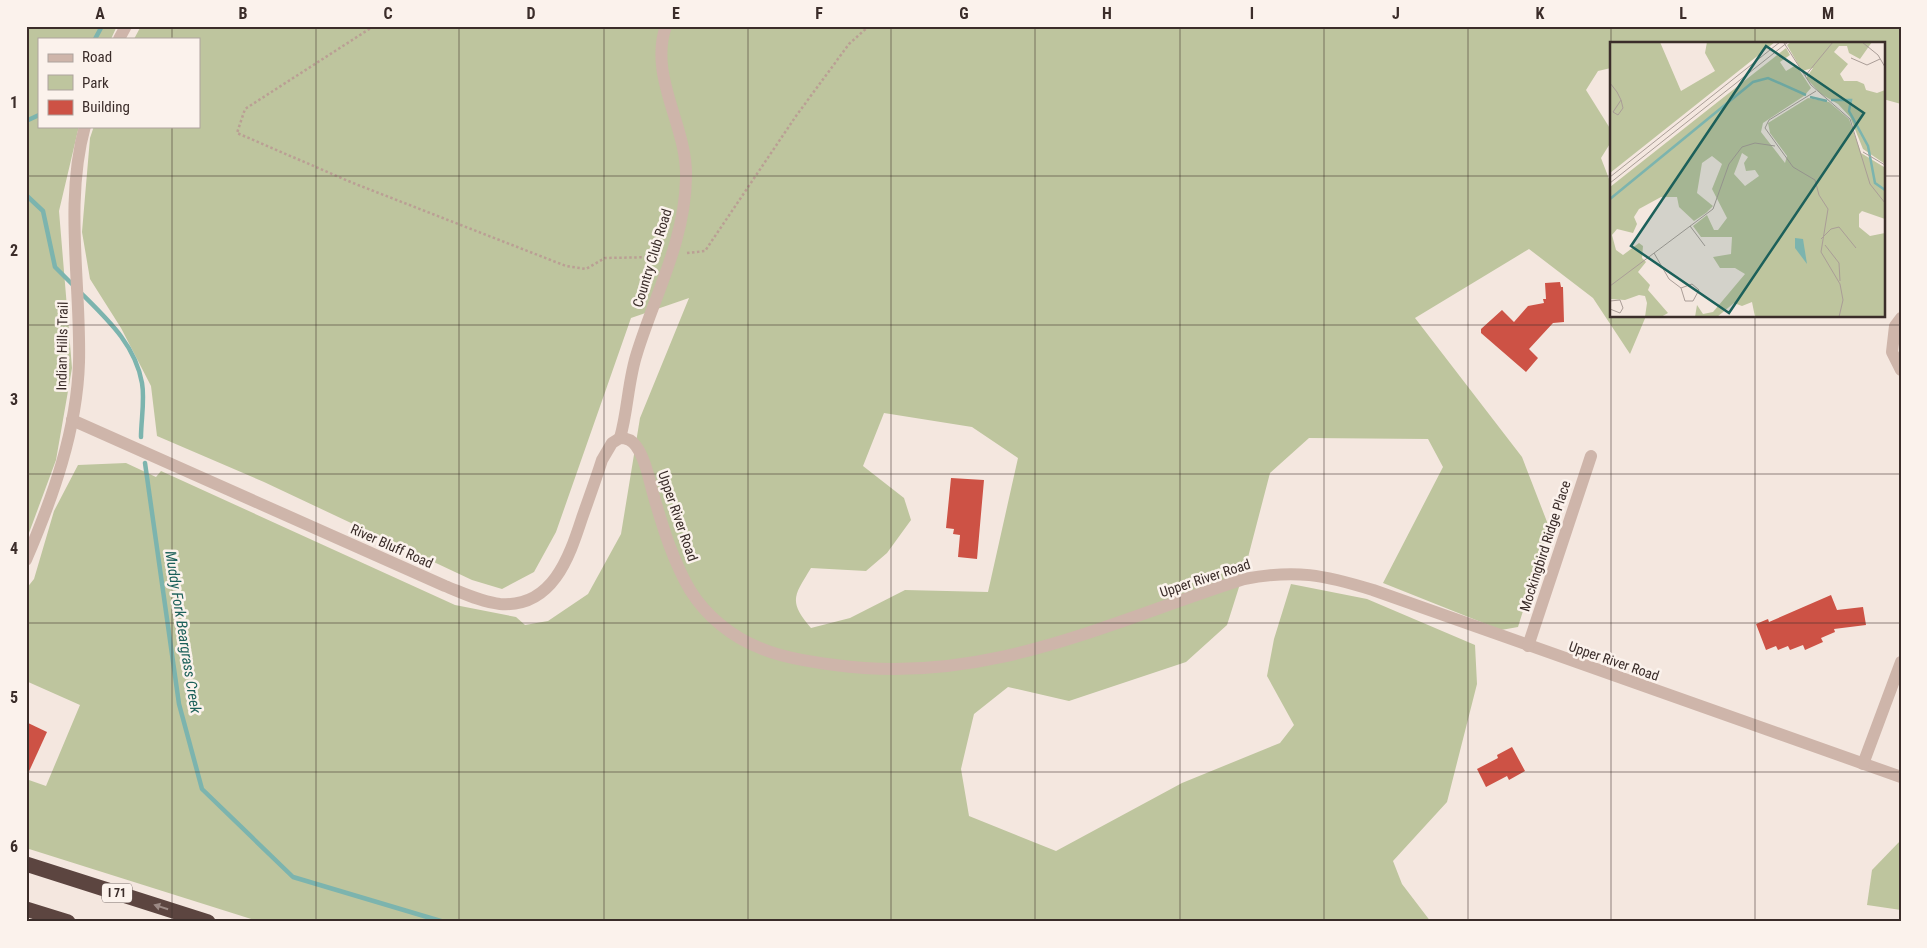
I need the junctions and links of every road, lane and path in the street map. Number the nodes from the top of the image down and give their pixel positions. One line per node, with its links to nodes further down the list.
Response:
1 (126, 26): 5 (street)
2 (374, 26): 8 (path)
3 (666, 26): 12 (street, Country Club Road)
4 (869, 26): 7 (path)
5 (120, 38)
6 (85, 128): 11 (street, Indian Hills Trail)
7 (687, 253)
8 (659, 256)
9 (1901, 318): 10 (street)
10 (1901, 370)
11 (72, 420): 12 (street, River Bluff Road); 14 (street, Indian Hills Trail)
12 (620, 438): 15 (street, Upper River Road)
13 (1591, 456): 15 (street, Mockingbird Ridge Place)
14 (27, 558)
15 (1528, 646): 17 (street, Upper River Road)
16 (1901, 662): 17 (street)
17 (1863, 764): 18 (street, Upper River Road)
18 (1901, 777)
19 (26, 864): 22 (highway, I 71, one-way to 19)
20 (26, 909): 21 (highway)
21 (68, 922)
22 (208, 922)

